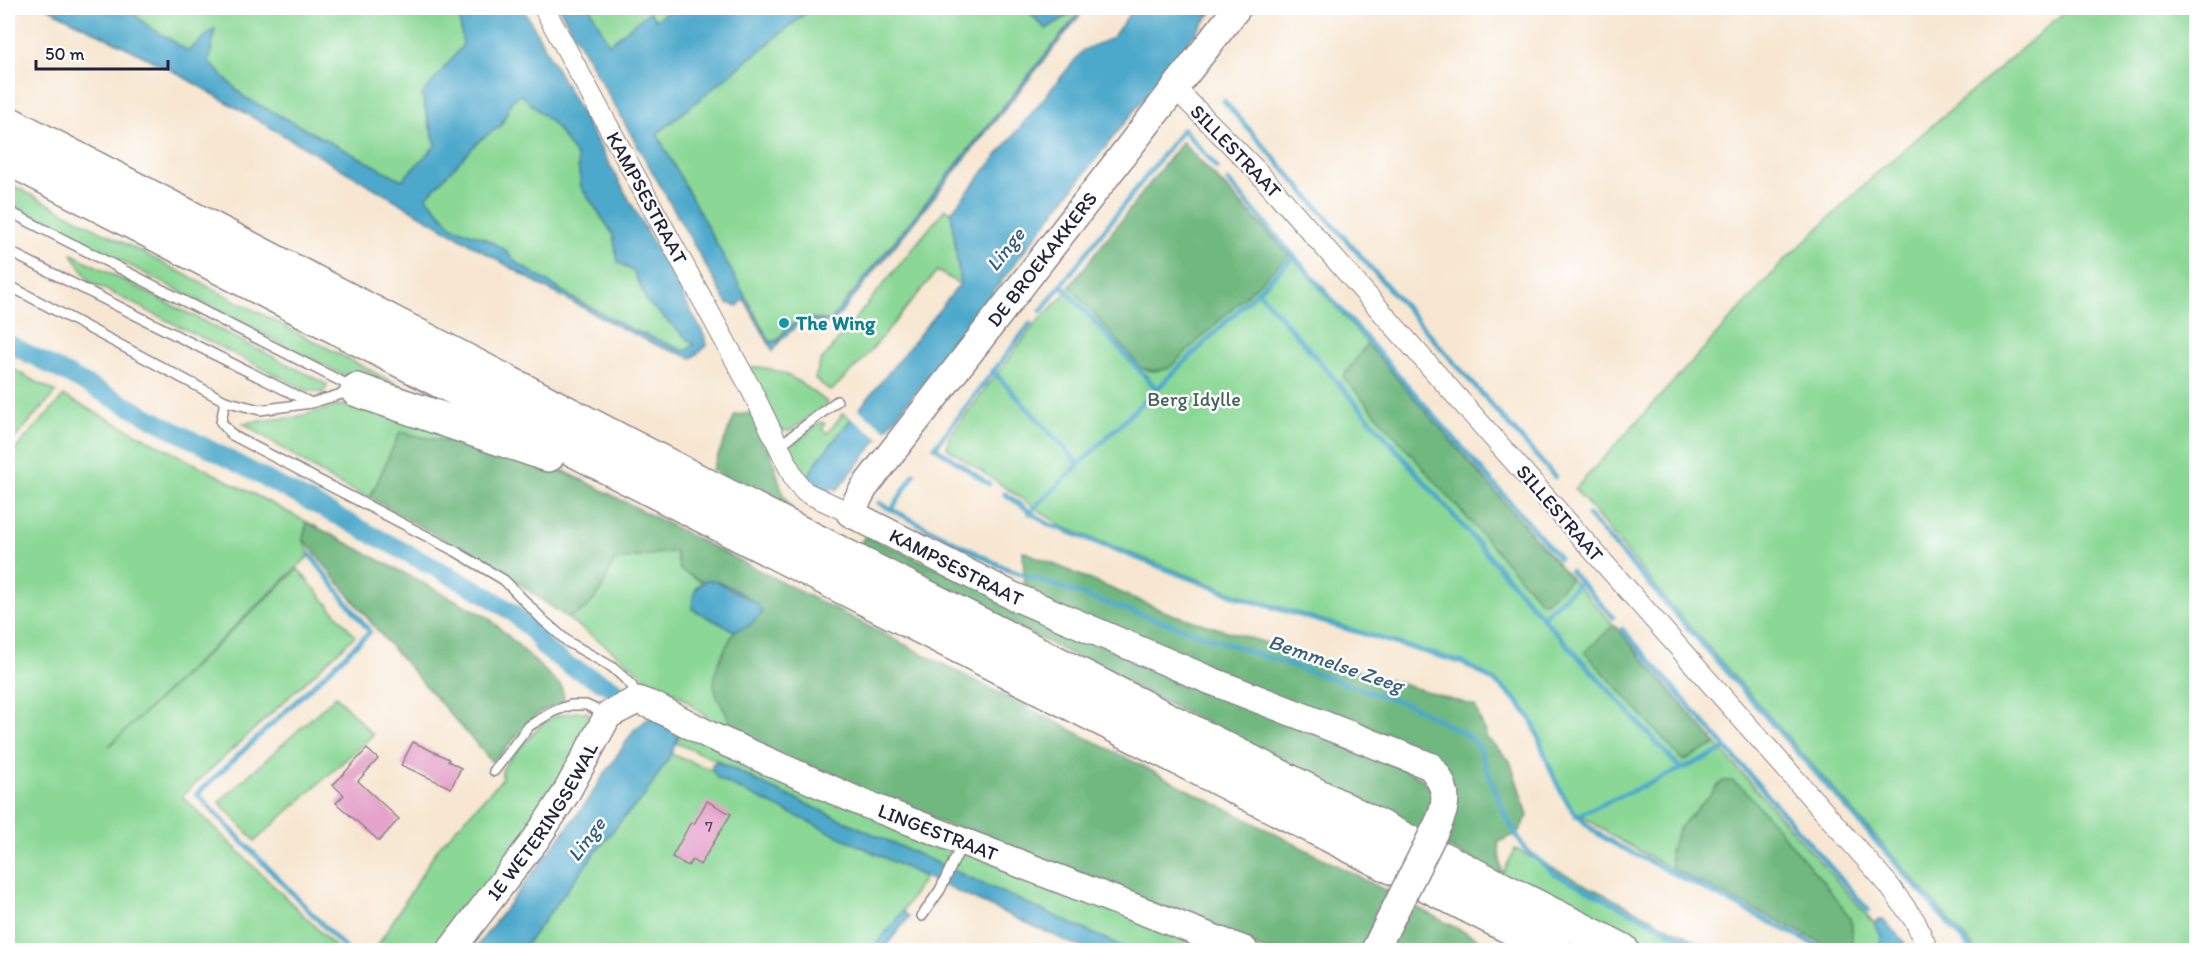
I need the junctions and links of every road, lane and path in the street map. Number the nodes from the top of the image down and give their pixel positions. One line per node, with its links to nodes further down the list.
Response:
1 (544, 8): 13 (street, KAMPSESTRAAT)
2 (1237, 8): 3 (street, DE BROEKAKKERS)
3 (1175, 88): 15 (street, DE BROEKAKKERS); 26 (street, SILLESTRAAT)
4 (8, 123): 25 (highway)
5 (8, 158): 14 (highway)
6 (8, 211): 9 (lane)
7 (8, 251): 12 (lane)
8 (8, 285): 10 (lane)
9 (357, 390): 12 (lane); 14 (highway)
10 (225, 401): 12 (lane); 16 (lane)
11 (837, 401): 13 (lane)
12 (311, 404)
13 (778, 446): 15 (street, KAMPSESTRAAT)
14 (613, 470): 24 (highway)
15 (850, 513): 23 (street, KAMPSESTRAAT, bridge)
16 (637, 700): 17 (street); 19 (street, LINGESTRAAT)
17 (608, 715): 18 (lane); 21 (street, 1E WETERINGSEWAL)
18 (494, 771)
19 (963, 842): 20 (lane); 22 (street, LINGESTRAAT)
20 (922, 916)
21 (450, 951)
22 (1244, 951)
23 (1376, 951)
24 (1555, 951)
25 (1622, 951)
26 (1929, 951)

